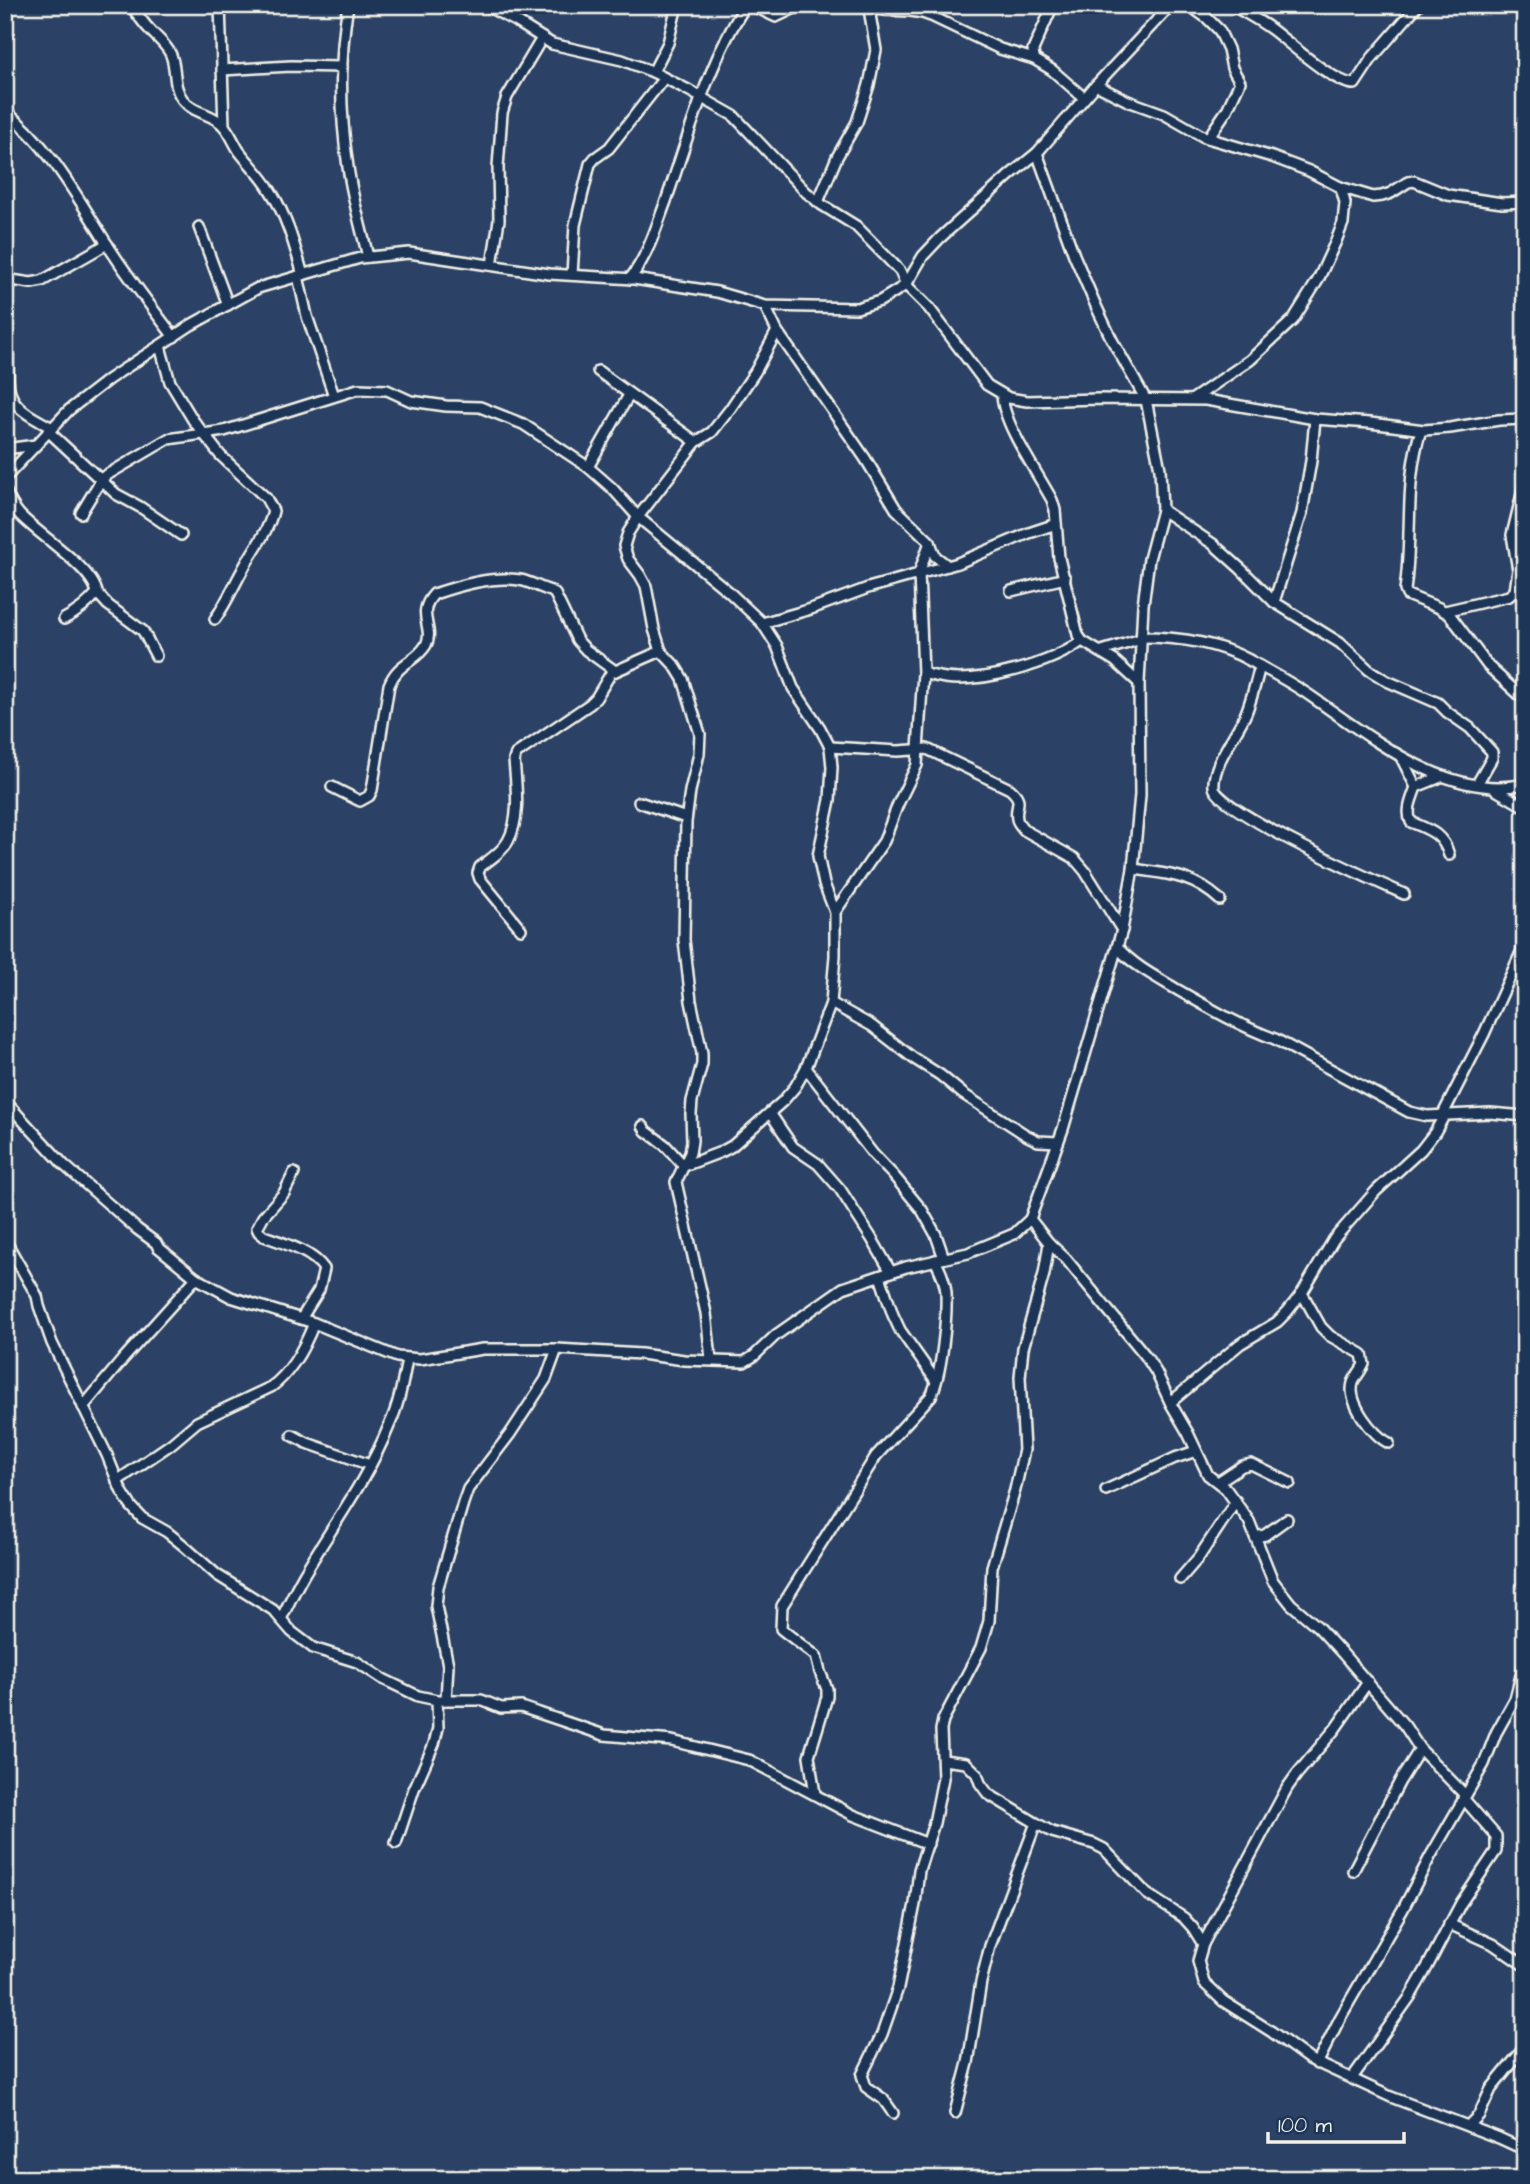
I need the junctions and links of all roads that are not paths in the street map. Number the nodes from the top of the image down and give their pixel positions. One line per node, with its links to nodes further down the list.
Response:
1 (131, 5): 26 (street)
2 (220, 5): 19 (street)
3 (348, 5): 18 (street)
4 (485, 5): 16 (street)
5 (677, 5): 20 (street)
6 (748, 5): 7 (street); 23 (street)
7 (801, 5)
8 (925, 5): 15 (street)
9 (1053, 5): 17 (street)
10 (1171, 5): 22 (street)
11 (1189, 5): 27 (street)
12 (1232, 5): 13 (street)
13 (1418, 5)
14 (864, 6): 15 (street); 30 (street)
15 (931, 16): 17 (street)
16 (542, 38): 20 (street); 35 (street)
17 (1034, 59): 24 (street)
18 (342, 67): 19 (street); 34 (street)
19 (222, 70): 26 (street)
20 (653, 72): 21 (street)
21 (663, 78): 23 (street); 37 (street)
22 (1096, 85): 24 (street); 27 (street)
23 (701, 98): 30 (street); 38 (street)
24 (1084, 98): 28 (street)
25 (5, 111): 33 (street)
26 (224, 126): 36 (street)
27 (1208, 138): 29 (street)
28 (1037, 153): 40 (street); 53 (street)
29 (1340, 187): 31 (street); 52 (street)
30 (818, 202): 40 (street)
31 (1525, 202)
32 (199, 227): 42 (street)
33 (107, 244): 39 (street); 45 (street)
34 (368, 257): 35 (street); 36 (street)
35 (492, 265): 37 (street)
36 (300, 275): 42 (street); 51 (street)
37 (572, 275): 38 (street)
38 (630, 279): 43 (street)
39 (7, 280): 41 (street)
40 (906, 285): 43 (street); 50 (street)
41 (5, 296)
42 (228, 305): 45 (street)
43 (765, 306): 44 (street)
44 (777, 331): 59 (street); 73 (street)
45 (174, 337): 47 (street)
46 (8, 339): 56 (street)
47 (160, 346): 56 (street); 58 (street)
48 (598, 371): 49 (street)
49 (629, 395): 59 (street); 63 (street)
50 (1002, 395): 53 (street); 71 (street)
51 (334, 396): 58 (street); 63 (street)
52 (1193, 399): 53 (street); 54 (street)
53 (1146, 400): 68 (street)
54 (1315, 419): 57 (street); 80 (street)
55 (1525, 419): 57 (street)
56 (50, 430): 60 (street); 65 (street)
57 (1421, 430): 81 (street)
58 (202, 433): 65 (street); 83 (street)
59 (696, 442): 70 (street)
60 (36, 444): 61 (street); 62 (street)
61 (5, 449)
62 (9, 466): 64 (street)
63 (588, 467): 70 (street)
64 (5, 478)
65 (100, 480): 69 (street); 72 (street)
66 (1525, 482): 74 (street)
67 (5, 490): 79 (street)
68 (1162, 510): 80 (street); 85 (street)
69 (81, 513)
70 (638, 517): 84 (street); 87 (street)
71 (1056, 524): 75 (street); 77 (street)
72 (181, 535)
73 (930, 542): 75 (street); 76 (street)
74 (1521, 563): 81 (street)
75 (948, 566): 76 (street)
76 (919, 573): 84 (street); 92 (street)
77 (1065, 578): 78 (street); 86 (street)
78 (1011, 591)
79 (97, 593): 82 (street); 89 (street)
80 (1274, 602): 100 (street)
81 (1445, 611): 94 (street)
82 (64, 619)
83 (215, 619)
84 (762, 623): 95 (street)
85 (1141, 638): 88 (street); 90 (street); 93 (street)
86 (1082, 641): 88 (street); 92 (street)
87 (661, 651): 91 (street); 106 (street)
88 (1102, 651): 93 (street)
89 (156, 656)
90 (1260, 666): 97 (street); 109 (street)
91 (615, 671): 101 (street); 112 (street)
92 (923, 673): 96 (street)
93 (1139, 683): 108 (street)
94 (1525, 701)
95 (830, 747): 96 (street); 111 (street)
96 (919, 749): 111 (street); 113 (street)
97 (1400, 756): 98 (street); 102 (street)
98 (1443, 776): 100 (street); 102 (street)
99 (1525, 784): 103 (street)
100 (1476, 785): 103 (street)
101 (332, 787)
102 (1416, 787): 107 (street)
103 (1492, 788): 105 (street)
104 (639, 802): 106 (street)
105 (1525, 807)
106 (687, 818): 124 (street)
107 (1449, 855)
108 (1133, 869): 110 (street); 113 (street)
109 (1404, 894)
110 (1220, 900)
111 (835, 912): 116 (street)
112 (521, 929)
113 (1122, 930): 115 (street)
114 (1525, 944): 120 (street)
115 (1118, 948): 120 (street); 123 (street)
116 (831, 1003): 117 (street); 123 (street)
117 (806, 1068): 119 (street); 129 (street)
118 (5, 1101): 132 (street)
119 (769, 1113): 124 (street); 130 (street)
120 (1443, 1116): 121 (street); 133 (street)
121 (1525, 1116)
122 (643, 1126): 124 (street)
123 (1058, 1142): 126 (street)
124 (684, 1166): 138 (street)
125 (294, 1173): 134 (street)
126 (1030, 1219): 128 (street); 129 (street)
127 (5, 1240): 141 (street)
128 (1049, 1243): 140 (street); 159 (street)
129 (940, 1259): 130 (street); 139 (street)
130 (891, 1272): 131 (street)
131 (880, 1276): 138 (street); 139 (street)
132 (196, 1278): 134 (street); 141 (street)
133 (1302, 1293): 140 (street); 143 (street)
134 (301, 1319): 135 (street)
135 (314, 1323): 137 (street); 146 (street)
136 (557, 1349): 137 (street); 138 (street); 157 (street)
137 (407, 1359): 145 (street)
138 (711, 1359)
139 (936, 1381): 160 (street)
140 (1171, 1402): 144 (street)
141 (83, 1407): 146 (street)
142 (292, 1435): 145 (street)
143 (1389, 1443)
144 (1196, 1451): 147 (street); 149 (street)
145 (370, 1465): 154 (street)
146 (117, 1481): 154 (street)
147 (1218, 1482): 148 (street); 150 (street)
148 (1290, 1483)
149 (1106, 1490)
150 (1236, 1501): 152 (street); 153 (street)
151 (1287, 1519): 152 (street)
152 (1255, 1537): 156 (street)
153 (1180, 1579)
154 (281, 1619): 157 (street)
155 (1525, 1660): 161 (street)
156 (1368, 1682): 158 (street); 167 (street)
157 (442, 1700): 160 (street); 163 (street)
158 (1420, 1749): 161 (street); 165 (street)
159 (943, 1760): 162 (street); 164 (street)
160 (815, 1794): 164 (street)
161 (1464, 1797): 166 (street); 170 (street)
162 (1036, 1823): 167 (street); 173 (street)
163 (396, 1843)
164 (928, 1844): 172 (street)
165 (1353, 1871)
166 (1449, 1924): 168 (street); 171 (street)
167 (1203, 1944): 170 (street)
168 (1525, 1966)
169 (1525, 2048): 174 (street)
170 (1317, 2064): 171 (street)
171 (1352, 2078): 174 (street)
172 (892, 2113)
173 (955, 2113)
174 (1468, 2126): 175 (street)
175 (1525, 2150)

